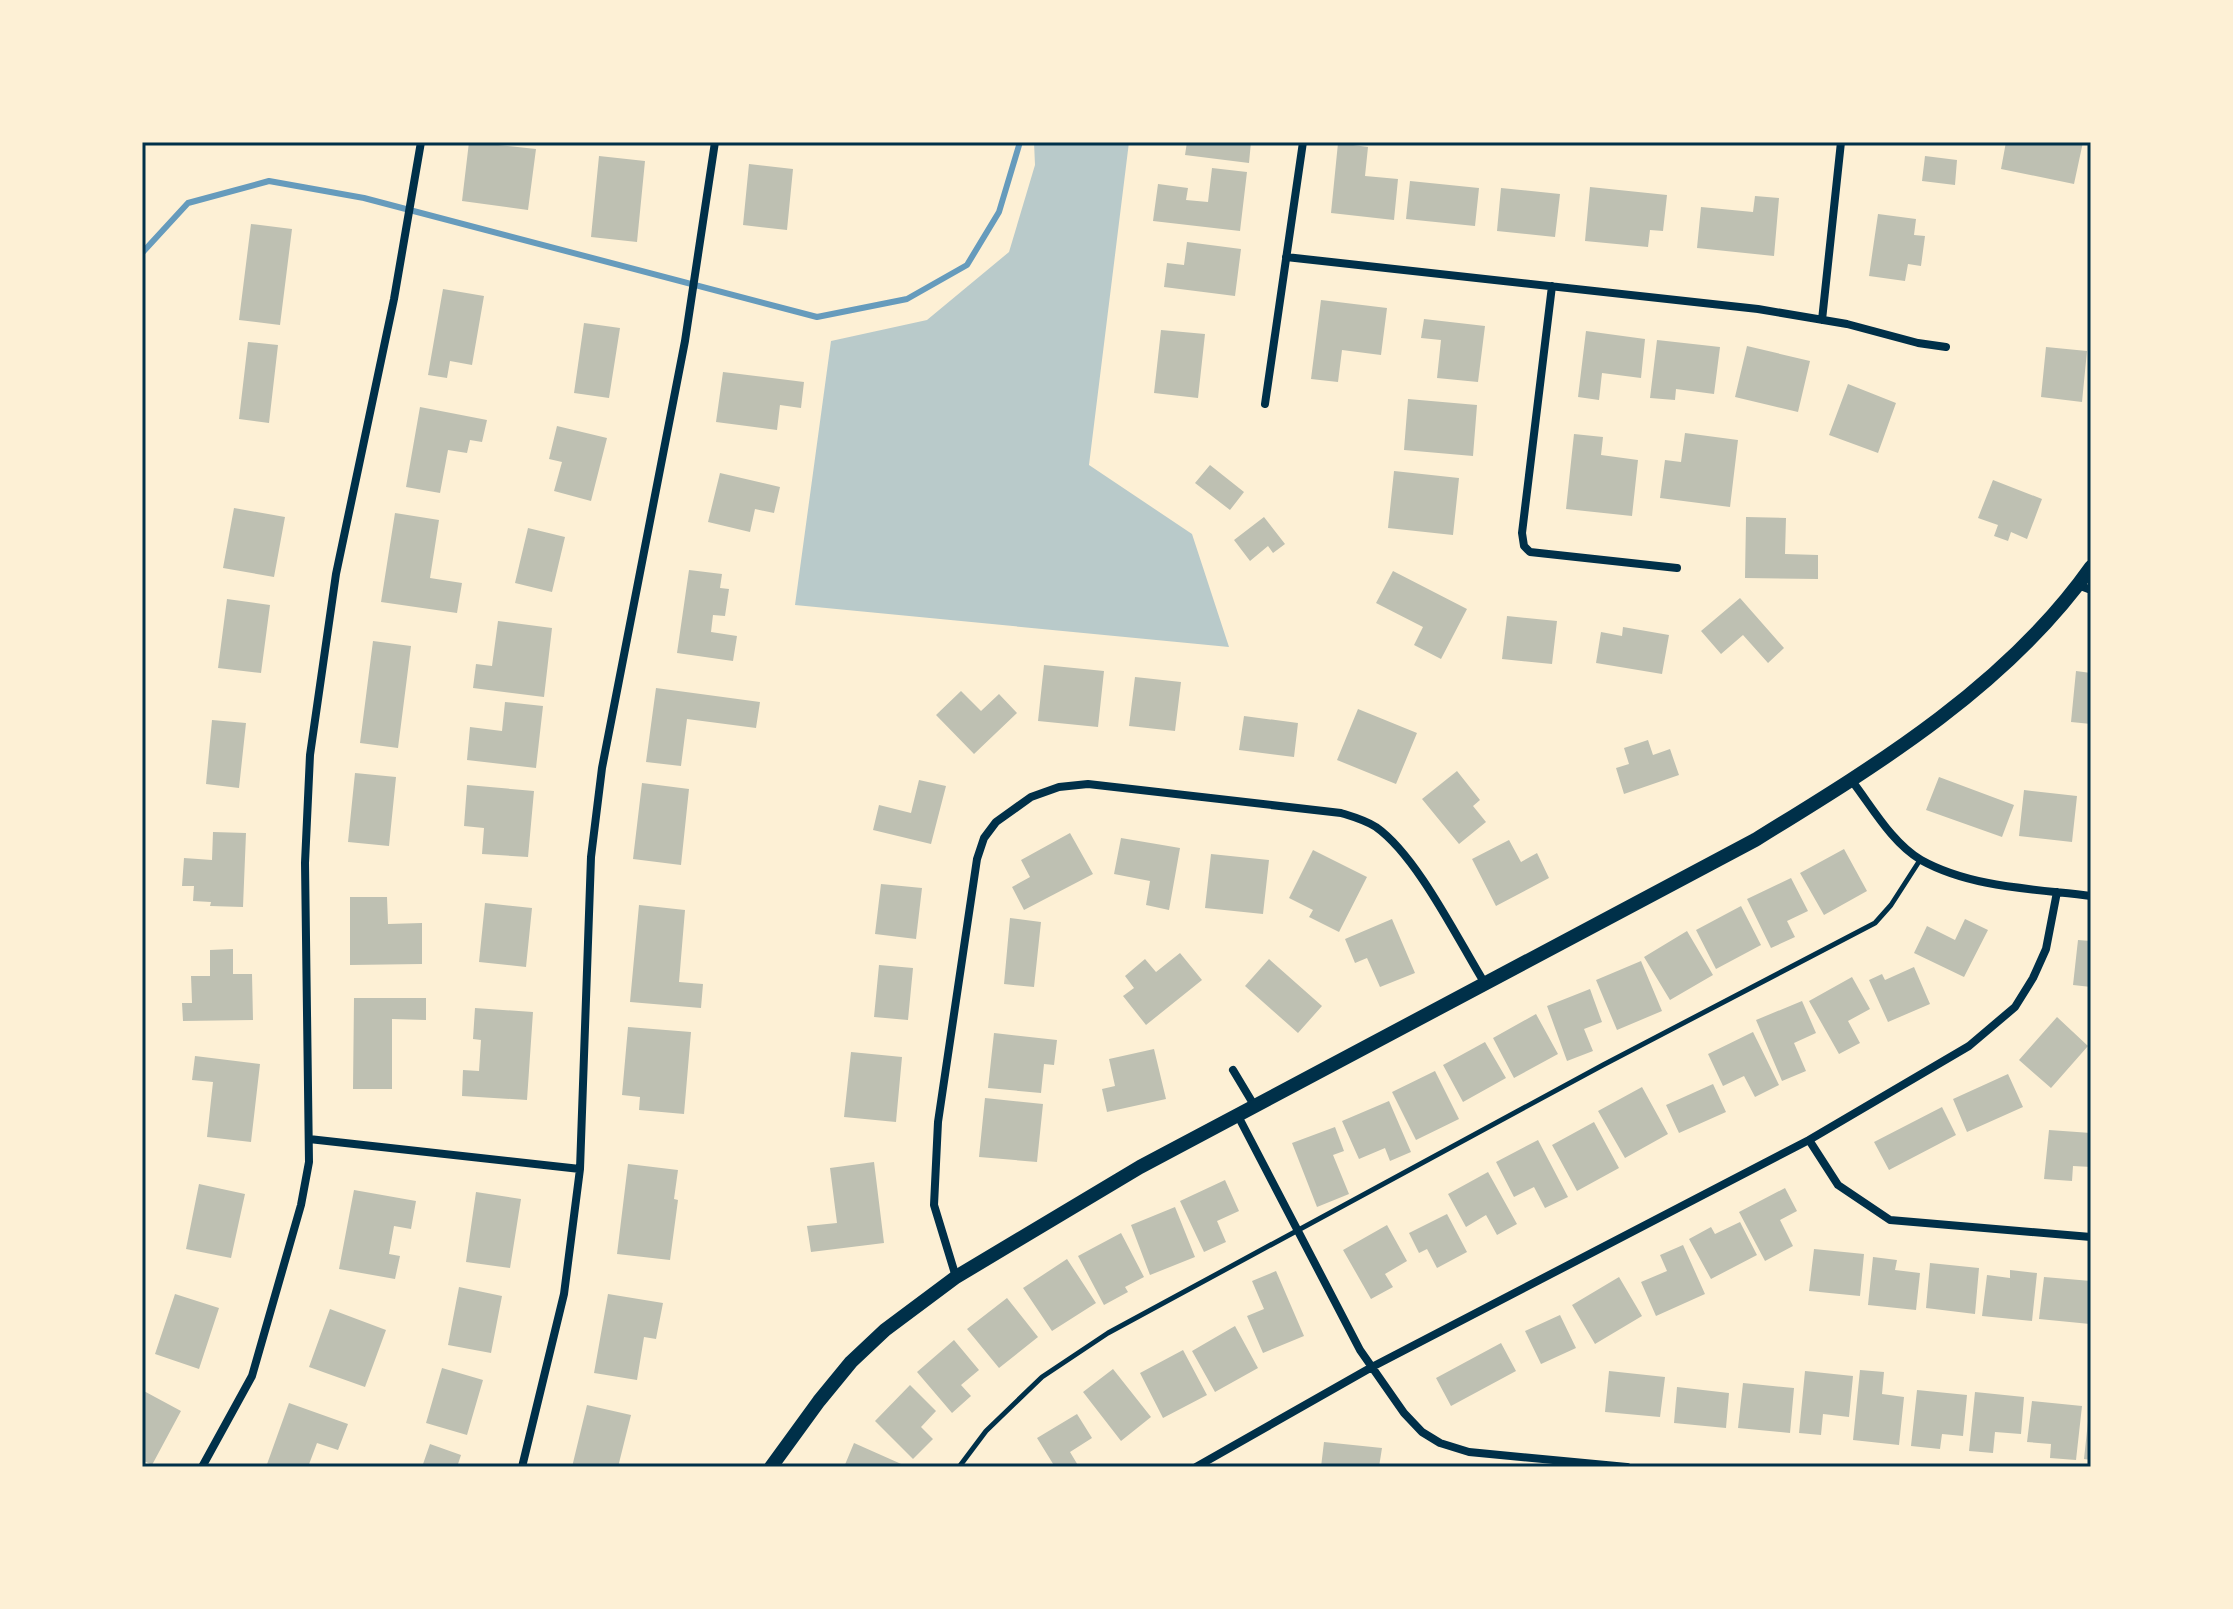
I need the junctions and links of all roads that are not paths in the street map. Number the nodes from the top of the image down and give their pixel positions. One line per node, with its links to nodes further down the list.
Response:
1 (421, 142): 21 (street)
2 (715, 142): 23 (street)
3 (1303, 142): 5 (street)
4 (1841, 142): 7 (street)
5 (1286, 257): 6 (street); 9 (street)
6 (1552, 286): 7 (street); 11 (street)
7 (1822, 320): 8 (street)
8 (1946, 347)
9 (1265, 404)
10 (2091, 567): 12 (main road)
11 (1677, 568)
12 (2085, 587): 13 (main road)
13 (1852, 781): 14 (street); 17 (main road)
14 (1920, 860): 15 (street); 24 (lane)
15 (2057, 892): 16 (street); 22 (street)
16 (2091, 896)
17 (1484, 982): 19 (main road); 26 (street)
18 (1233, 1070): 19 (street)
19 (1254, 1105): 20 (main road)
20 (1237, 1114): 24 (street); 26 (main road)
21 (309, 1139): 23 (street); 28 (street)
22 (1809, 1140): 25 (street); 27 (street)
23 (580, 1169): 29 (street)
24 (1297, 1229): 27 (street); 31 (lane)
25 (2091, 1237)
26 (956, 1277): 30 (main road)
27 (1372, 1367): 32 (street); 33 (street)
28 (202, 1467)
29 (522, 1467)
30 (771, 1467)
31 (959, 1467)
32 (1196, 1467)
33 (1627, 1467)

